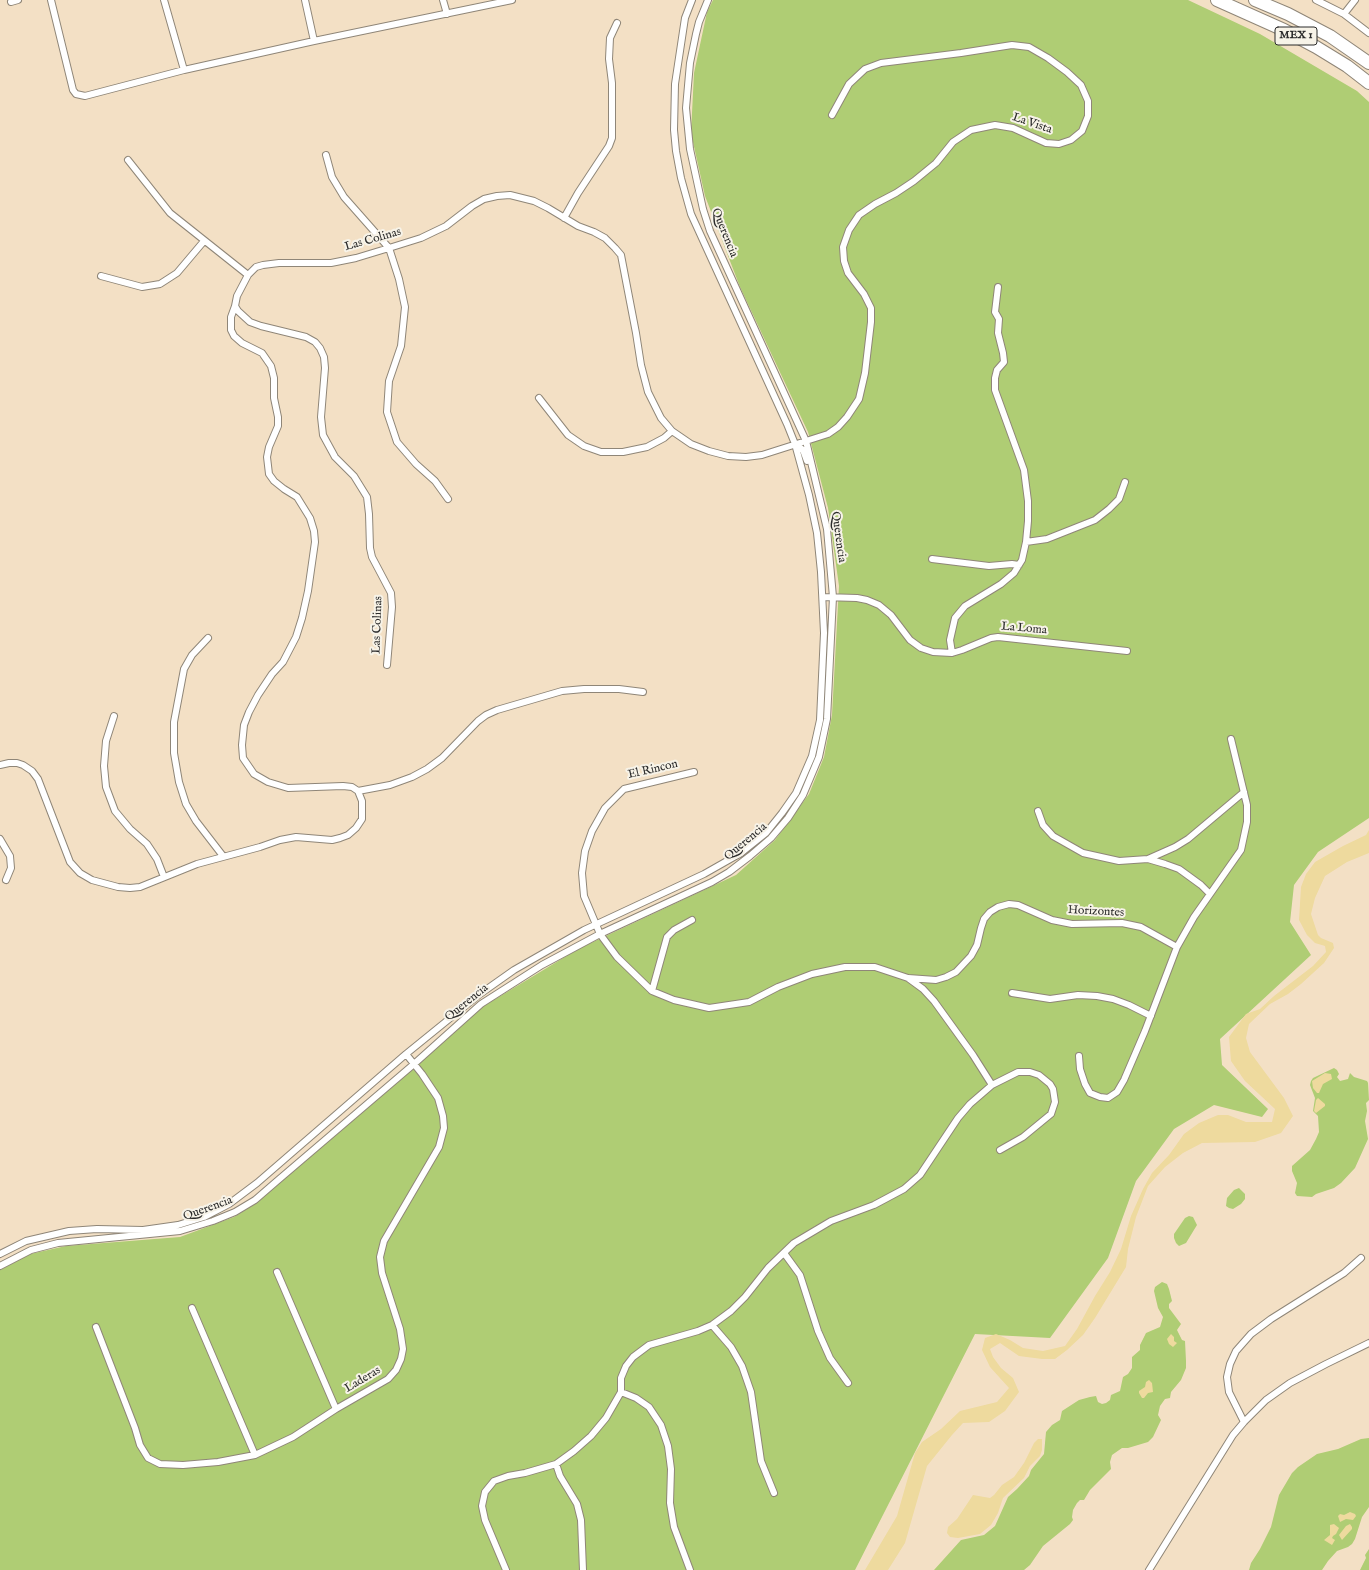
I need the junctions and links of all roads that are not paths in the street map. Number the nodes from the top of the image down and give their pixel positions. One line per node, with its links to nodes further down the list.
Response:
1 (18, 0): 14 (street)
2 (51, 0): 21 (street)
3 (164, 0): 21 (street)
4 (305, 0): 19 (street)
5 (444, 0): 15 (street)
6 (512, 0): 13 (street)
7 (692, 0): 33 (street, Querencia)
8 (708, 0): 32 (street, Querencia)
9 (1217, 0): 22 (highway, MEX 1)
10 (1255, 0): 20 (highway, MEX 1)
11 (1316, 0): 16 (street)
12 (1355, 0): 16 (street)
13 (501, 1): 15 (street)
14 (11, 2)
15 (447, 14): 19 (street)
16 (1344, 14): 18 (street)
17 (617, 24): 26 (street)
18 (1369, 33)
19 (314, 41): 21 (street)
20 (1369, 63)
21 (184, 70)
22 (1369, 83)
23 (832, 115): 37 (street, La Vista)
24 (326, 155): 28 (street)
25 (128, 160): 27 (street)
26 (564, 218): 28 (street, Las Colinas); 36 (street, Las Colinas)
27 (204, 241): 29 (street); 30 (street)
28 (389, 248): 29 (street, Las Colinas); 40 (street)
29 (248, 275): 34 (street)
30 (101, 276)
31 (998, 287): 43 (street)
32 (738, 294): 33 (street); 37 (street, Querencia)
33 (730, 298): 38 (street, Querencia)
34 (235, 306): 51 (street, Las Colinas); 57 (street)
35 (539, 398): 36 (street)
36 (672, 431): 38 (street, Las Colinas)
37 (806, 442): 38 (street, Las Colinas); 41 (street, Querencia)
38 (795, 444): 41 (street); 42 (street, Querencia)
39 (1125, 482): 43 (street)
40 (448, 498)
41 (822, 506): 47 (street, Querencia)
42 (817, 532): 46 (street, Querencia); 47 (street)
43 (1026, 542): 45 (street)
44 (932, 559): 45 (street)
45 (1019, 565): 50 (street)
46 (823, 597): 47 (street, La Loma); 67 (street, Querencia)
47 (833, 597): 50 (street, La Loma); 68 (street, Querencia)
48 (208, 638): 61 (street)
49 (1128, 651): 50 (street, La Loma)
50 (952, 653)
51 (387, 665)
52 (642, 692): 57 (street)
53 (114, 716): 63 (street)
54 (1231, 740): 58 (street)
55 (0, 765): 63 (street)
56 (694, 772): 67 (street, El Rincon)
57 (358, 791): 61 (street)
58 (1244, 792): 62 (street); 65 (street)
59 (1038, 811): 62 (street)
60 (0, 839): 64 (street)
61 (223, 856): 63 (street)
62 (1148, 860): 65 (street)
63 (164, 877)
64 (6, 880)
65 (1210, 894): 69 (street)
66 (692, 920): 71 (street)
67 (595, 925): 68 (street, El Rincon); 74 (street, Querencia)
68 (600, 934): 71 (street, El Rincon); 76 (street, Querencia)
69 (1177, 947): 70 (street, Horizontes); 73 (street)
70 (908, 978): 71 (street); 77 (street)
71 (652, 991)
72 (1012, 993): 73 (street)
73 (1151, 1016): 75 (street)
74 (406, 1054): 76 (street, Laderas); 79 (street, Querencia)
75 (1078, 1056)
76 (414, 1064): 79 (street, Querencia); 93 (street, Laderas)
77 (992, 1085): 78 (street); 80 (street)
78 (1000, 1150)
79 (179, 1228): 81 (street, Querencia); 83 (street, Querencia)
80 (784, 1253): 86 (street); 91 (street)
81 (0, 1254)
82 (1361, 1258): 94 (street)
83 (0, 1266)
84 (277, 1272): 93 (street)
85 (192, 1308): 95 (street)
86 (712, 1325): 92 (street); 97 (street)
87 (96, 1327): 95 (street, Laderas)
88 (1369, 1339): 90 (street)
89 (1369, 1344): 90 (street)
90 (1360, 1348): 94 (street)
91 (848, 1383)
92 (621, 1392): 96 (street); 100 (street)
93 (336, 1409): 95 (street, Laderas)
94 (1244, 1422): 101 (street)
95 (255, 1455)
96 (556, 1464): 98 (street); 99 (street)
97 (774, 1493)
98 (506, 1570)
99 (583, 1570)
100 (690, 1570)
101 (1149, 1570)

